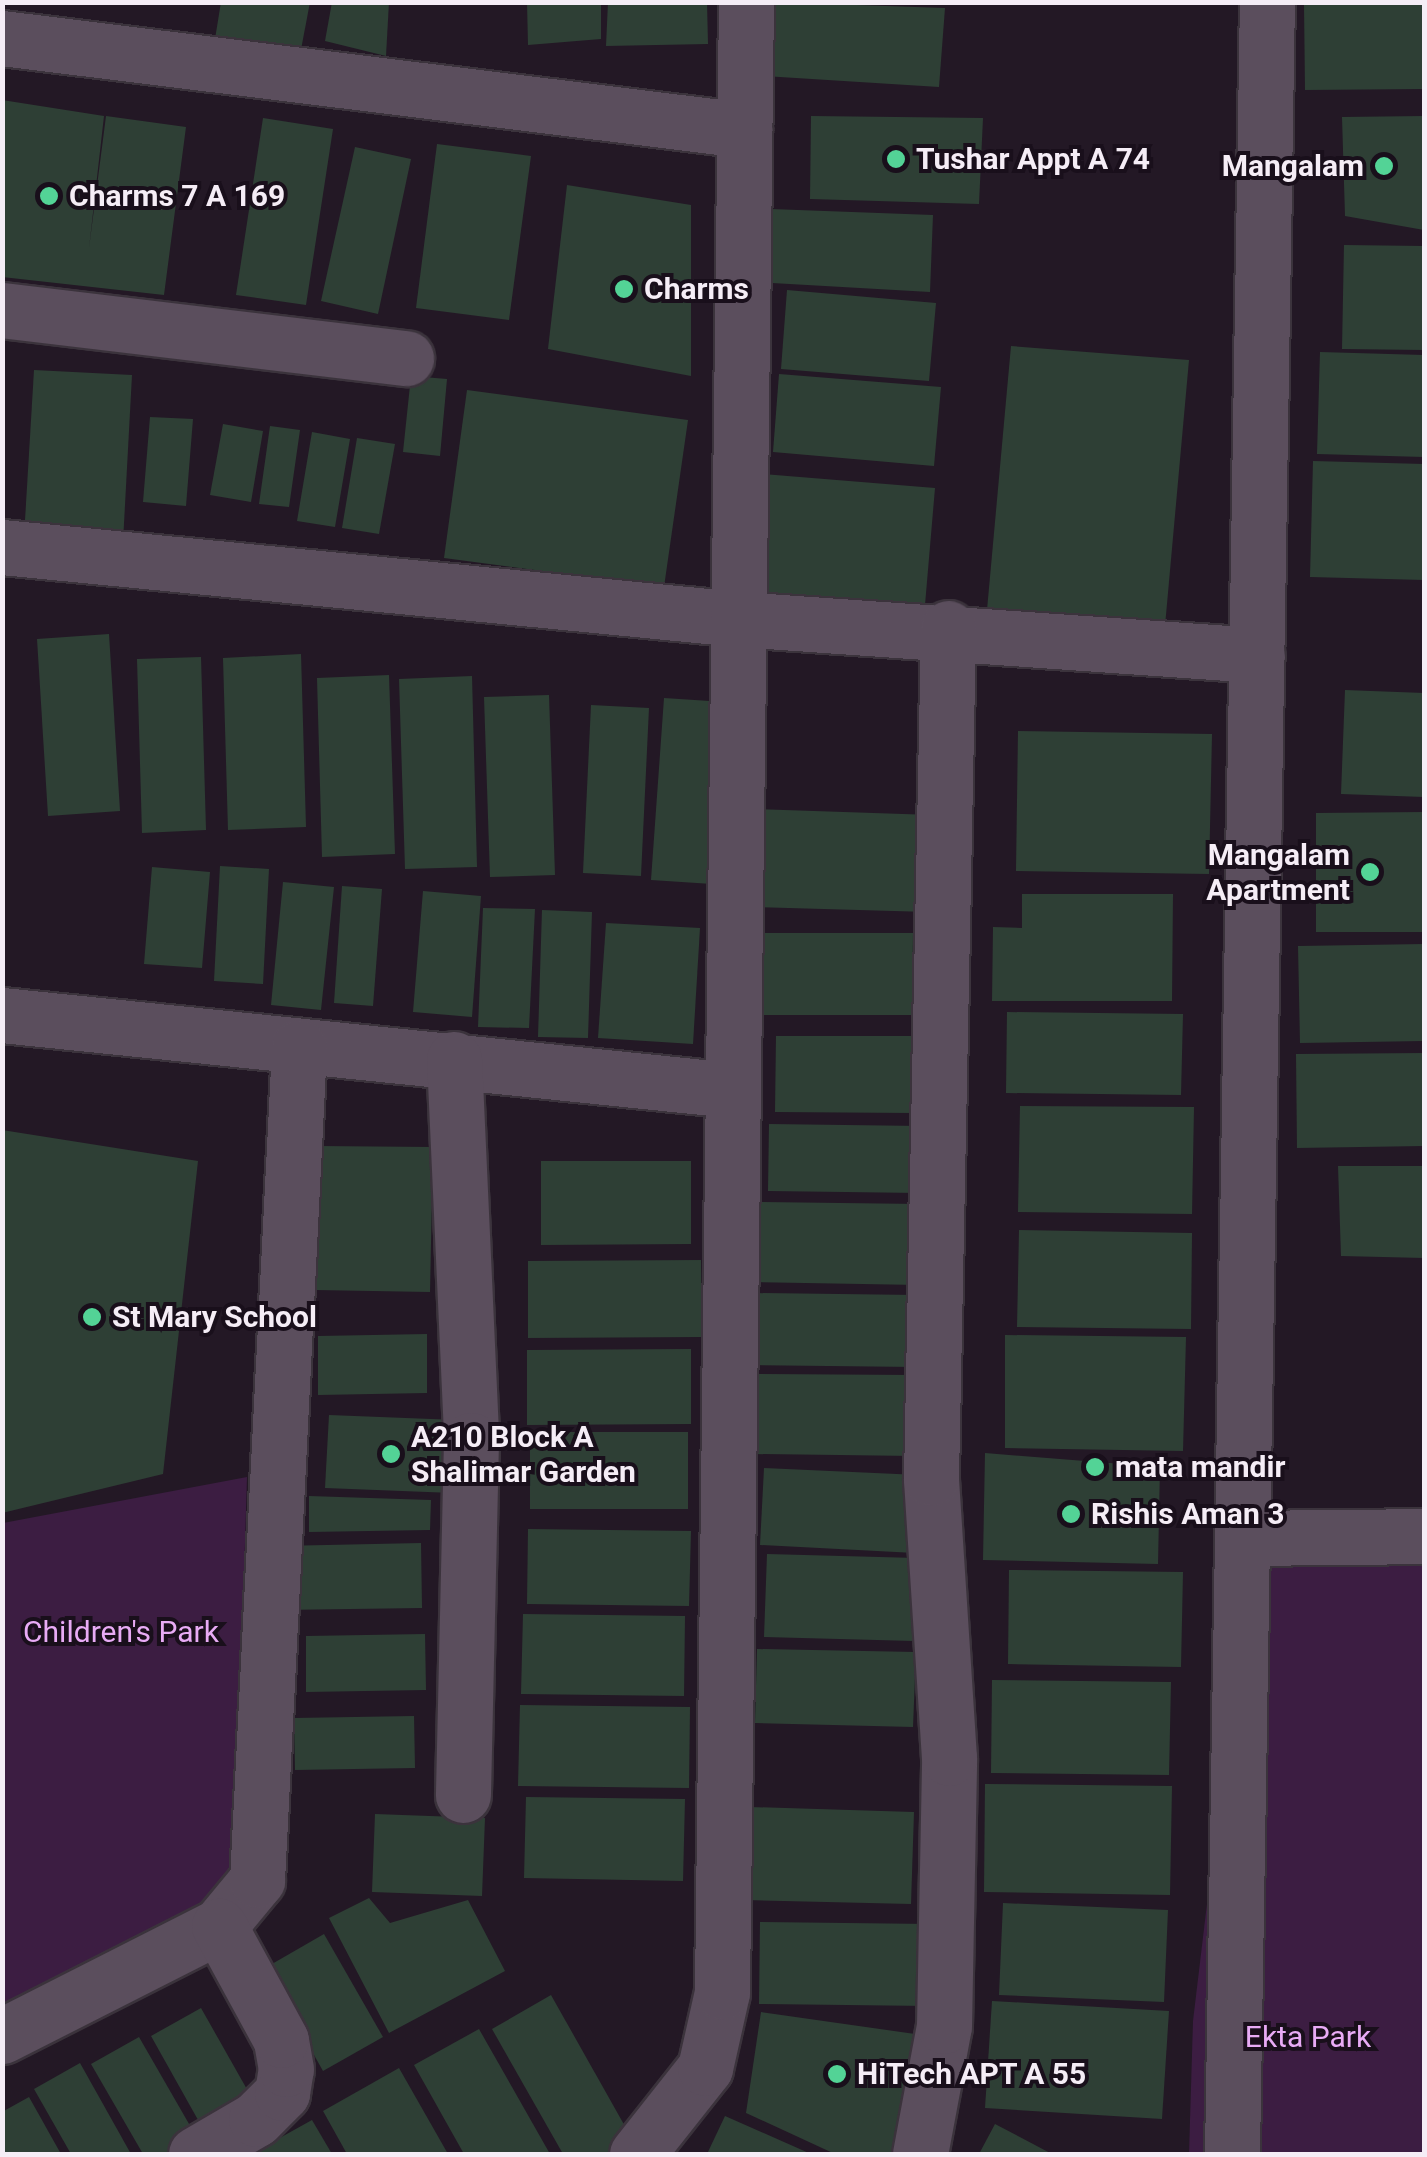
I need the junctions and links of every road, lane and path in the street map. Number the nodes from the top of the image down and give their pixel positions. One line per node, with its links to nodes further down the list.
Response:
1 (746, 2): 4 (street)
2 (1267, 2): 10 (street)
3 (2, 38): 4 (street)
4 (744, 130): 8 (street)
5 (2, 310): 6 (street)
6 (406, 358)
7 (2, 547): 8 (street)
8 (738, 619): 9 (street); 14 (street)
9 (948, 628): 10 (street); 22 (street)
10 (1257, 654): 16 (street)
11 (2, 1015): 12 (street)
12 (299, 1047): 13 (street); 18 (street)
13 (454, 1060): 14 (street); 17 (street)
14 (732, 1090): 21 (street)
15 (1424, 1536): 16 (street)
16 (1243, 1538): 23 (street)
17 (462, 1795)
18 (219, 1926): 19 (street); 20 (street)
19 (2, 2036)
20 (196, 2154)
21 (637, 2154)
22 (920, 2154)
23 (1232, 2154)

